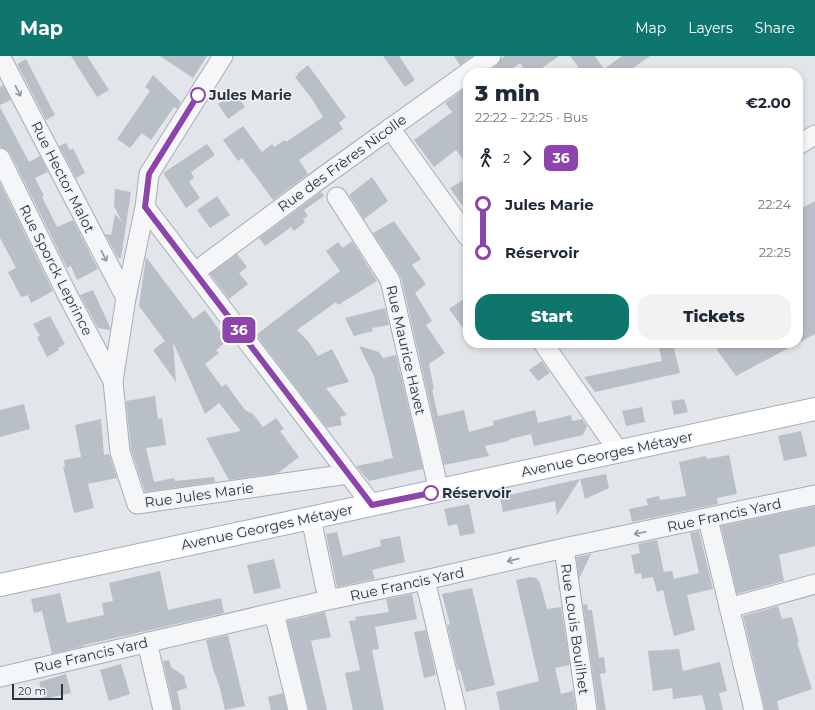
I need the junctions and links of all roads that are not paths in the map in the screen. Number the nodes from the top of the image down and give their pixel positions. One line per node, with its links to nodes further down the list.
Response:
1 (0, 56): 14 (street, Rue Hector Malot, one-way to 14)
2 (223, 56): 11 (street, Rue Jules Marie)
3 (491, 56): 4 (street, Rue des Frères Nicolle)
4 (474, 68)
5 (463, 76): 6 (street, Rue des Frères Nicolle)
6 (390, 128): 12 (street); 13 (street, Rue des Frères Nicolle)
7 (815, 134): 8 (street)
8 (803, 141)
9 (0, 158): 16 (street, Rue Sporck Leprince)
10 (338, 198): 20 (street, Rue Maurice Havet)
11 (145, 207): 13 (street); 14 (street, Rue Jules Marie)
12 (463, 230)
13 (194, 272): 19 (street)
14 (126, 298): 16 (street, Rue Jules Marie)
15 (546, 348): 18 (street)
16 (113, 381): 19 (street, Rue Jules Marie)
17 (815, 409): 18 (street, Avenue Georges Métayer)
18 (619, 452): 20 (street, Avenue Georges Métayer)
19 (348, 474): 22 (street)
20 (439, 491): 22 (street, Avenue Georges Métayer)
21 (815, 496): 24 (street, Rue Francis Yard)
22 (372, 505): 23 (street, Avenue Georges Métayer)
23 (311, 518): 28 (street, Avenue Georges Métayer); 29 (street)
24 (708, 519): 25 (street, Rue Francis Yard, one-way to 25); 30 (street)
25 (564, 548): 26 (street, Rue Francis Yard, one-way to 26); 37 (street, Rue Louis Bouilhet)
26 (425, 580): 29 (street, Rue Francis Yard); 36 (street)
27 (815, 584): 30 (street)
28 (0, 585)
29 (328, 600): 31 (street, Rue Francis Yard)
30 (729, 608): 38 (street)
31 (274, 613): 32 (street, Rue Francis Yard); 35 (street)
32 (147, 642): 33 (street, Rue Francis Yard); 34 (street)
33 (0, 677)
34 (163, 710)
35 (298, 710)
36 (456, 710)
37 (587, 710)
38 (754, 710)

